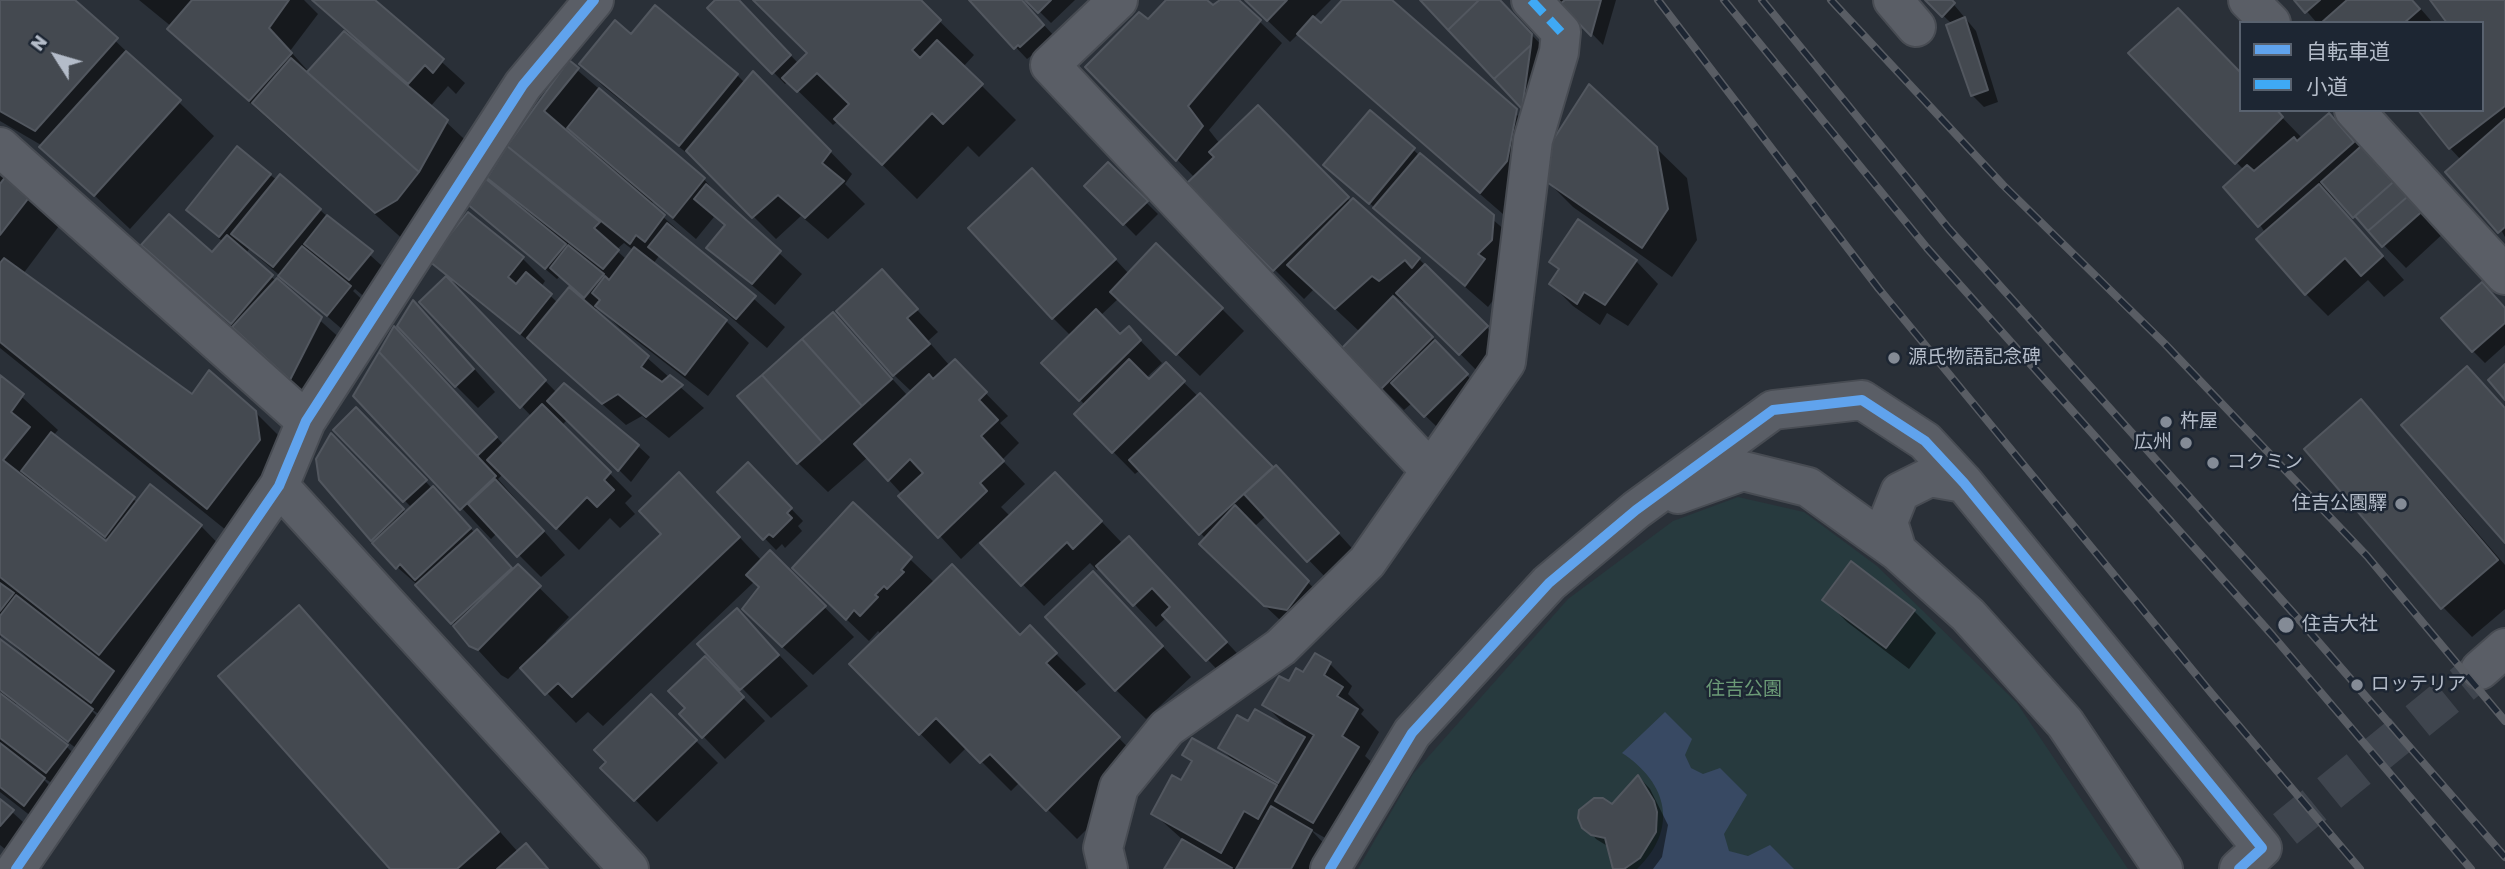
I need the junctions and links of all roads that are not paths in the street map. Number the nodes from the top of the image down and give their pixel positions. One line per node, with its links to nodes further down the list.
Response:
1 (594, 0): 9 (street)
2 (1118, 0): 10 (street)
3 (1531, 0): 10 (street)
4 (2248, 0): 5 (street)
5 (2269, 21)
6 (2356, 112): 8 (street)
7 (0, 147): 9 (street)
8 (2505, 275)
9 (306, 421): 12 (street)
10 (1430, 470): 18 (street)
11 (1964, 483): 13 (street); 14 (street); 15 (street)
12 (279, 486): 16 (street); 17 (street)
13 (1636, 510): 14 (street); 19 (street)
14 (1896, 551): 20 (street)
15 (2262, 848)
16 (16, 869)
17 (629, 869)
18 (1108, 869)
19 (1330, 869)
20 (2162, 869)

